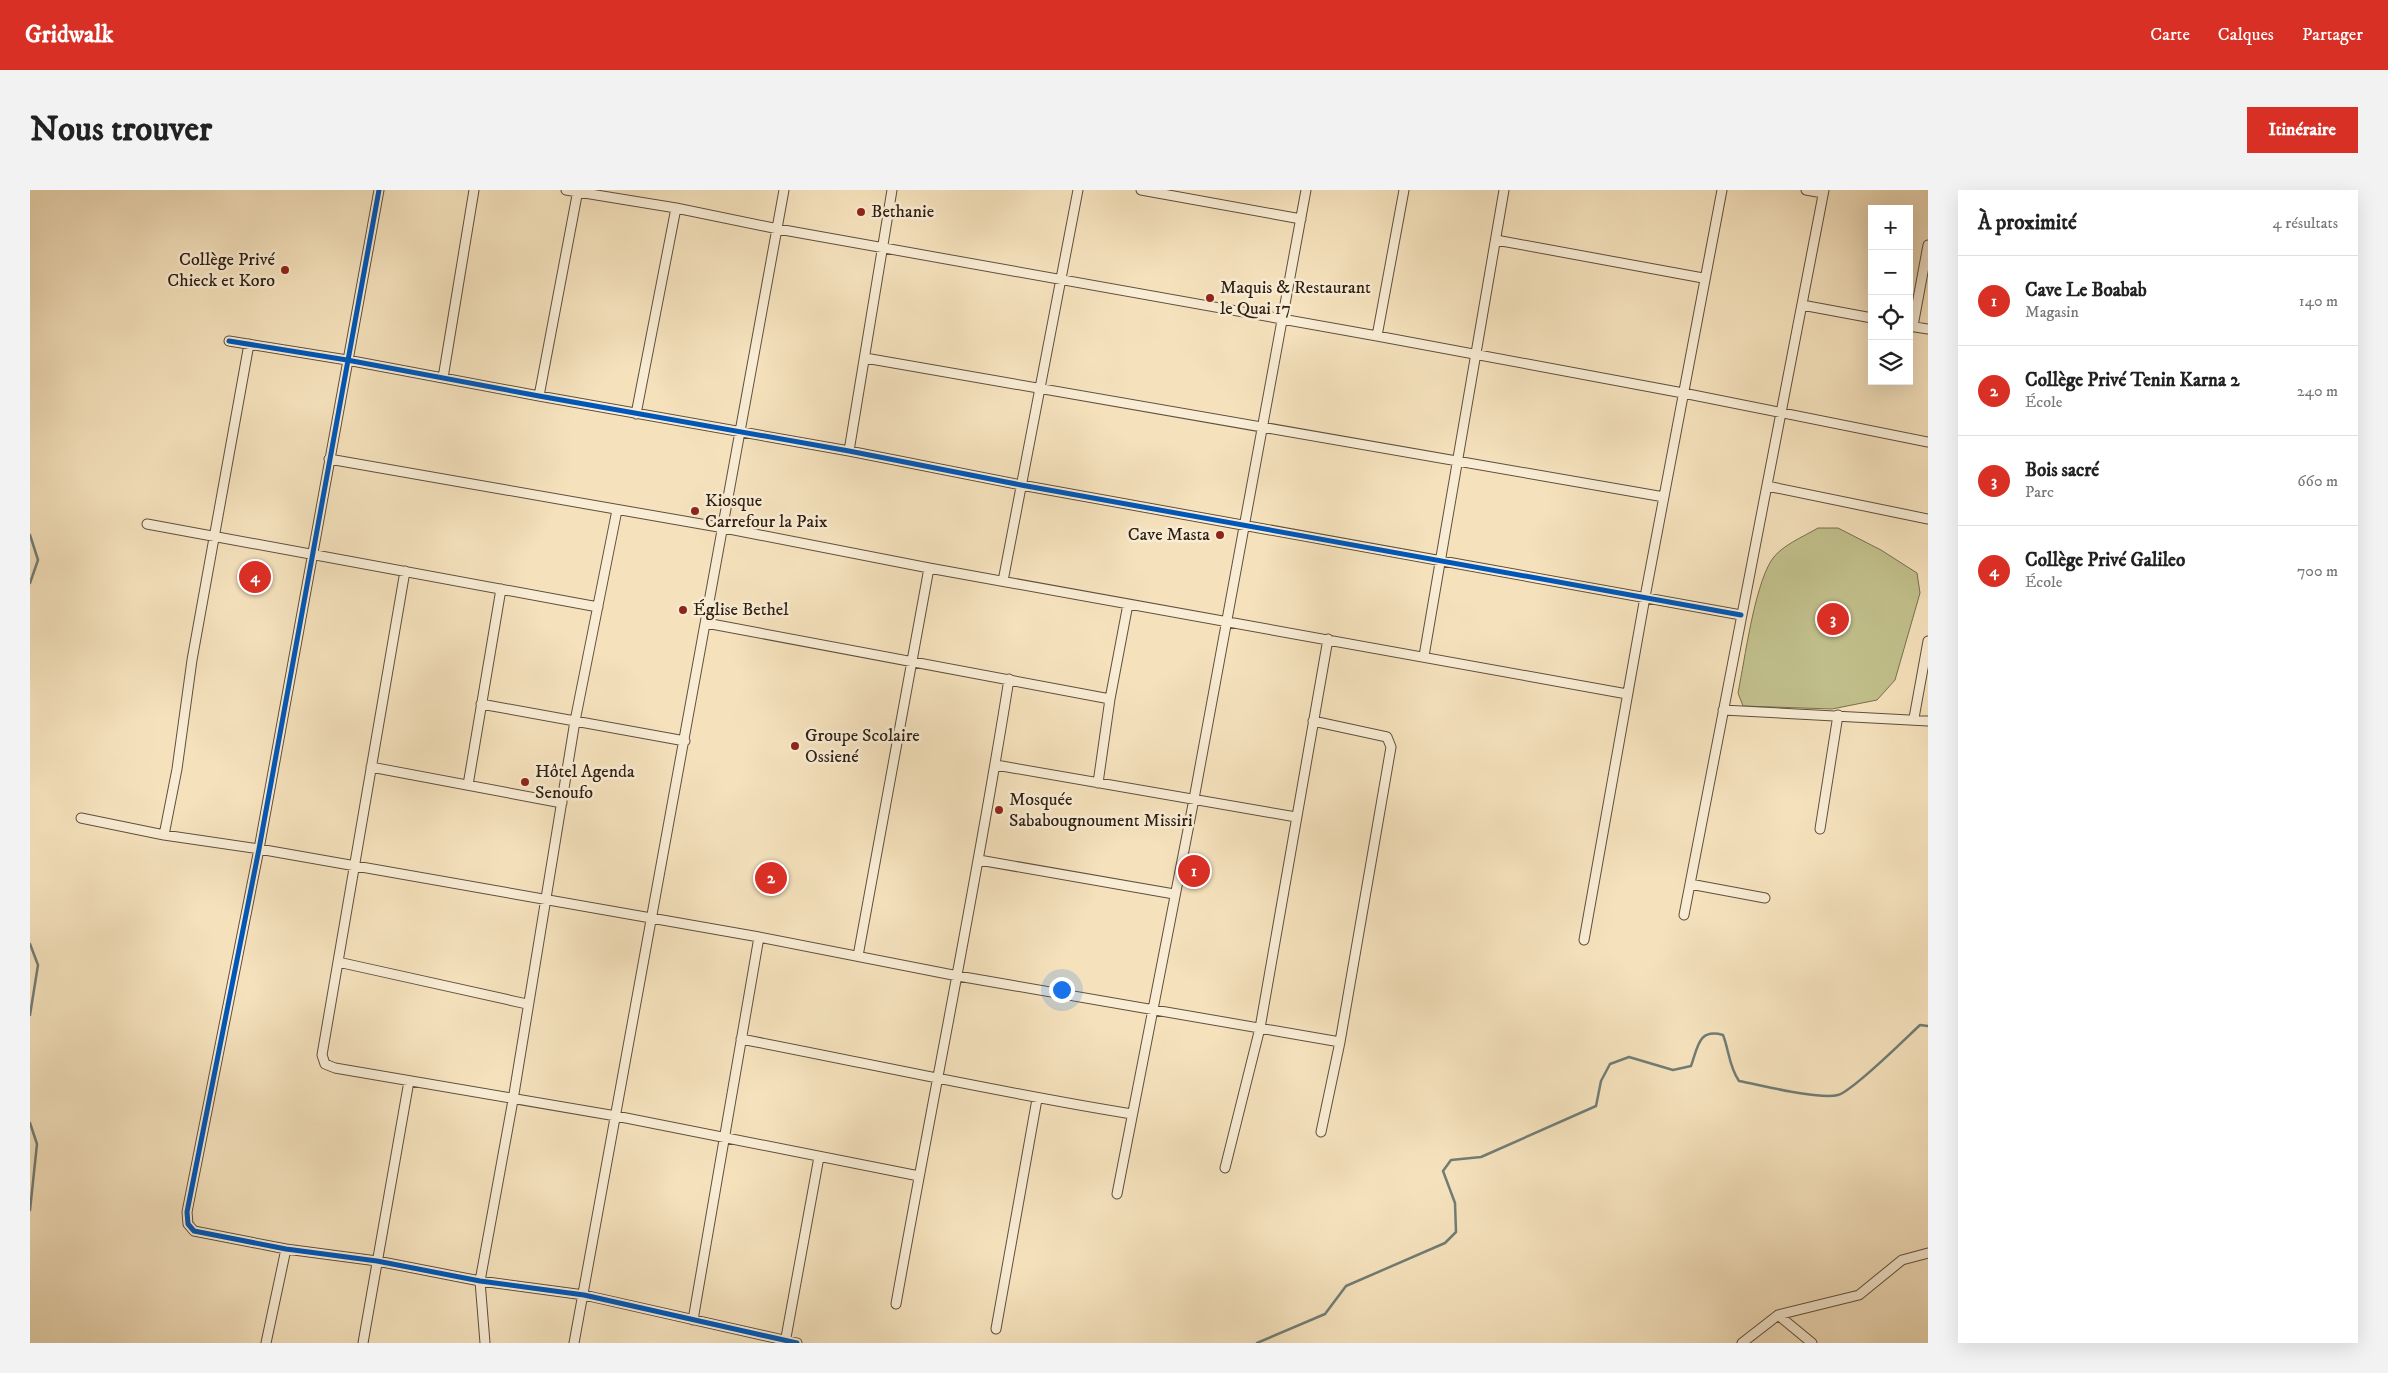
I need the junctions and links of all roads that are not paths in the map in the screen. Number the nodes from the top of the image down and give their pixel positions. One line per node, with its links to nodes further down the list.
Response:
1 (378, 190): 35 (street)
2 (474, 190): 36 (street)
3 (566, 190): 13 (street)
4 (784, 190): 18 (street)
5 (892, 190): 21 (street)
6 (1078, 190): 23 (street)
7 (1141, 190): 15 (street)
8 (1306, 190): 17 (street)
9 (1404, 190): 30 (street)
10 (1504, 190): 19 (street)
11 (1722, 190): 22 (street)
12 (1806, 190): 14 (street)
13 (578, 191): 16 (street); 39 (street)
14 (1823, 192): 24 (street)
15 (1199, 195): 17 (street)
16 (676, 208): 18 (street); 40 (street)
17 (1300, 219): 27 (street)
18 (778, 229): 21 (street); 43 (street)
19 (1496, 240): 22 (street); 33 (street)
20 (1928, 245): 25 (street)
21 (884, 248): 23 (street); 34 (street)
22 (1703, 278): 38 (street)
23 (1062, 279): 27 (street); 37 (street)
24 (1802, 305): 26 (street); 41 (street)
25 (1913, 316)
26 (1868, 317)
27 (1282, 319): 30 (street); 42 (street)
28 (1913, 326): 29 (street)
29 (1928, 329)
30 (1377, 336): 33 (street)
31 (228, 341): 32 (street)
32 (249, 344): 35 (street); 56 (street)
33 (1476, 356): 38 (street); 47 (street)
34 (865, 358): 37 (street); 45 (street)
35 (347, 360): 36 (street); 46 (street)
36 (442, 378): 39 (street)
37 (1041, 389): 42 (street); 48 (street)
38 (1683, 393): 41 (street); 50 (street)
39 (538, 396): 40 (street)
40 (636, 414): 43 (street)
41 (1782, 414): 44 (street); 49 (street)
42 (1261, 426): 47 (street); 54 (street)
43 (741, 432): 45 (street); 55 (street)
44 (1928, 442)
45 (849, 451): 48 (street)
46 (329, 459): 51 (street); 57 (street)
47 (1458, 462): 50 (street); 58 (street)
48 (1021, 485): 54 (street); 61 (street)
49 (1767, 486): 52 (street); 66 (street)
50 (1664, 496): 63 (street)
51 (617, 510): 55 (street); 65 (street)
52 (1928, 519)
53 (147, 524): 56 (street)
54 (1244, 524): 58 (street); 67 (street)
55 (724, 528): 59 (street); 68 (street)
56 (215, 538): 57 (street); 93 (street)
57 (312, 555): 60 (street); 94 (street)
58 (1441, 562): 63 (street); 71 (street)
59 (928, 568): 61 (street); 72 (street)
60 (405, 571): 62 (street); 85 (street)
61 (1003, 581): 64 (street)
62 (501, 588): 65 (street); 76 (street)
63 (1645, 597): 66 (street); 74 (street)
64 (1128, 604): 67 (street); 75 (street)
65 (598, 606): 80 (street)
66 (1741, 615): 77 (street)
67 (1227, 620): 69 (street); 88 (street)
68 (706, 623): 72 (street); 83 (street)
69 (1328, 638): 71 (street); 82 (street)
70 (1928, 641): 79 (street)
71 (1424, 656): 74 (street)
72 (911, 663): 73 (street); 105 (street)
73 (1009, 679): 75 (street); 84 (street)
74 (1627, 694): 104 (street)
75 (1110, 699): 86 (street)
76 (481, 704): 80 (street); 87 (street)
77 (1723, 710): 78 (street); 97 (street)
78 (1838, 715): 79 (street); 92 (street)
79 (1914, 718): 81 (street)
80 (575, 721): 83 (street); 89 (street)
81 (1928, 721)
82 (1313, 722): 90 (street); 112 (street)
83 (685, 741): 102 (street)
84 (996, 765): 86 (street); 95 (street)
85 (371, 767): 87 (street); 96 (street)
86 (1098, 783): 88 (street)
87 (468, 785): 89 (street)
88 (1194, 799): 90 (street); 98 (street)
89 (562, 803): 100 (street)
90 (1296, 817): 110 (street)
91 (81, 818): 93 (street)
92 (1820, 829)
93 (164, 835): 94 (street)
94 (259, 849): 96 (street); 125 (street)
95 (978, 860): 98 (street); 107 (street)
96 (353, 867): 100 (street); 106 (street)
97 (1690, 884): 99 (street); 101 (street)
98 (1174, 894): 109 (street)
99 (1764, 898)
100 (546, 901): 102 (street); 108 (street)
101 (1684, 915)
102 (652, 919): 103 (street); 118 (street)
103 (759, 938): 105 (street); 111 (street)
104 (1584, 940)
105 (858, 956): 107 (street)
106 (338, 962): 108 (street); 114 (street)
107 (958, 976): 109 (street); 113 (street)
108 (527, 1004): 116 (street)
109 (1153, 1008): 110 (street); 117 (street)
110 (1260, 1028): 112 (street); 122 (street)
111 (741, 1039): 113 (street); 120 (street)
112 (1340, 1042): 119 (street)
113 (936, 1077): 115 (street); 123 (street)
114 (408, 1081): 116 (street); 127 (street)
115 (1037, 1099): 117 (street); 133 (street)
116 (513, 1100): 118 (street); 128 (street)
117 (1132, 1114): 124 (street)
118 (616, 1116): 120 (street); 129 (street)
119 (1322, 1132)
120 (723, 1138): 121 (street); 132 (street)
121 (819, 1157): 123 (street); 134 (street)
122 (1225, 1168)
123 (918, 1176): 130 (street)
124 (1117, 1194)
125 (286, 1249): 127 (street); 136 (street)
126 (1928, 1253): 131 (street)
127 (377, 1261): 128 (street); 137 (street)
128 (480, 1281): 129 (street); 138 (street)
129 (584, 1295): 132 (street); 139 (street)
130 (896, 1304)
131 (1778, 1314): 135 (street); 141 (street)
132 (693, 1320): 134 (street)
133 (996, 1329)
134 (786, 1342): 140 (street)
135 (1744, 1342)
136 (266, 1343)
137 (363, 1343)
138 (485, 1343)
139 (574, 1343)
140 (797, 1343)
141 (1812, 1343)

